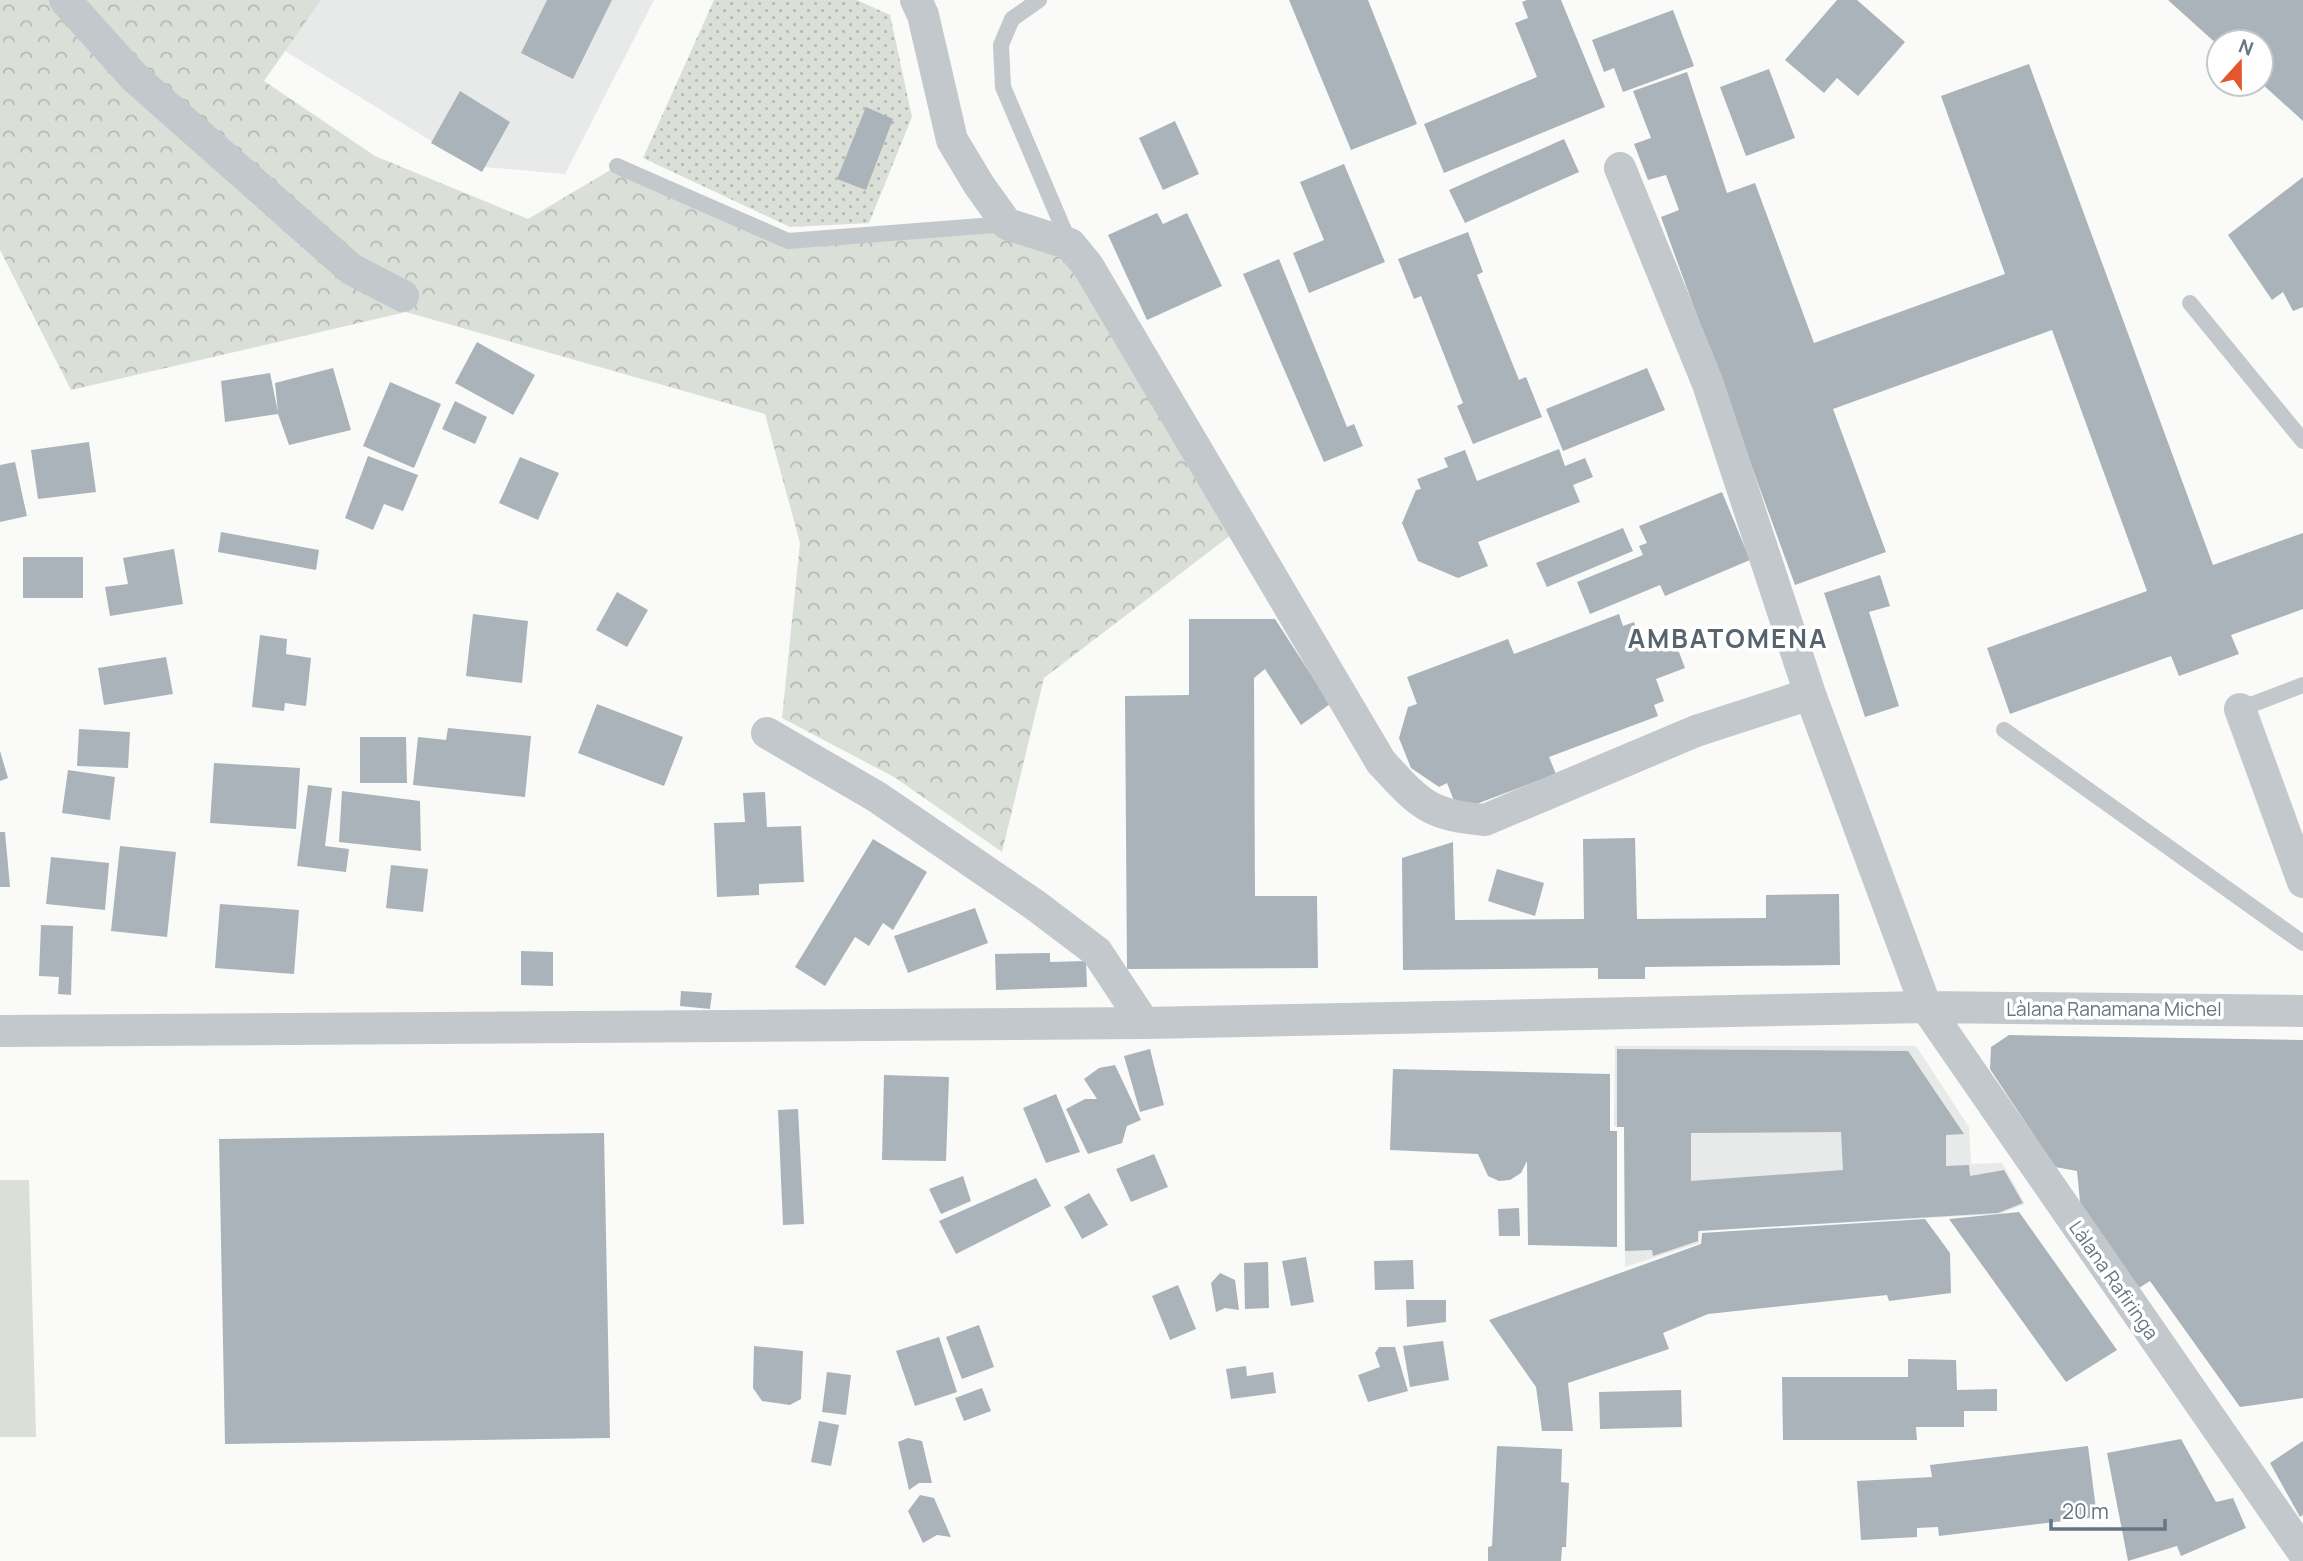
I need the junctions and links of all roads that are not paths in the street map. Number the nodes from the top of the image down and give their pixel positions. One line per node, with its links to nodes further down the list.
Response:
1 (65, 0): 8 (street)
2 (916, 0): 6 (street)
3 (1039, 0): 7 (lane)
4 (617, 166): 6 (lane)
5 (1619, 168): 12 (street, Làlana Rafiringa)
6 (1007, 224): 7 (street)
7 (1069, 244): 12 (street)
8 (403, 296)
9 (2190, 303): 10 (lane)
10 (2303, 442)
11 (2303, 685): 13 (lane)
12 (1810, 694): 18 (street, Làlana Rafiringa)
13 (2240, 709): 16 (street)
14 (2004, 730): 17 (lane)
15 (767, 733): 20 (street)
16 (2303, 882)
17 (2303, 943)
18 (1926, 1007): 19 (street, Làlana Ranamana Michel); 20 (street, Làlana Ranamana Michel); 22 (street, Làlana Rafiringa)
19 (2303, 1011)
20 (1144, 1023): 21 (street, Làlana Ranamana Michel)
21 (0, 1031)
22 (2303, 1552)

